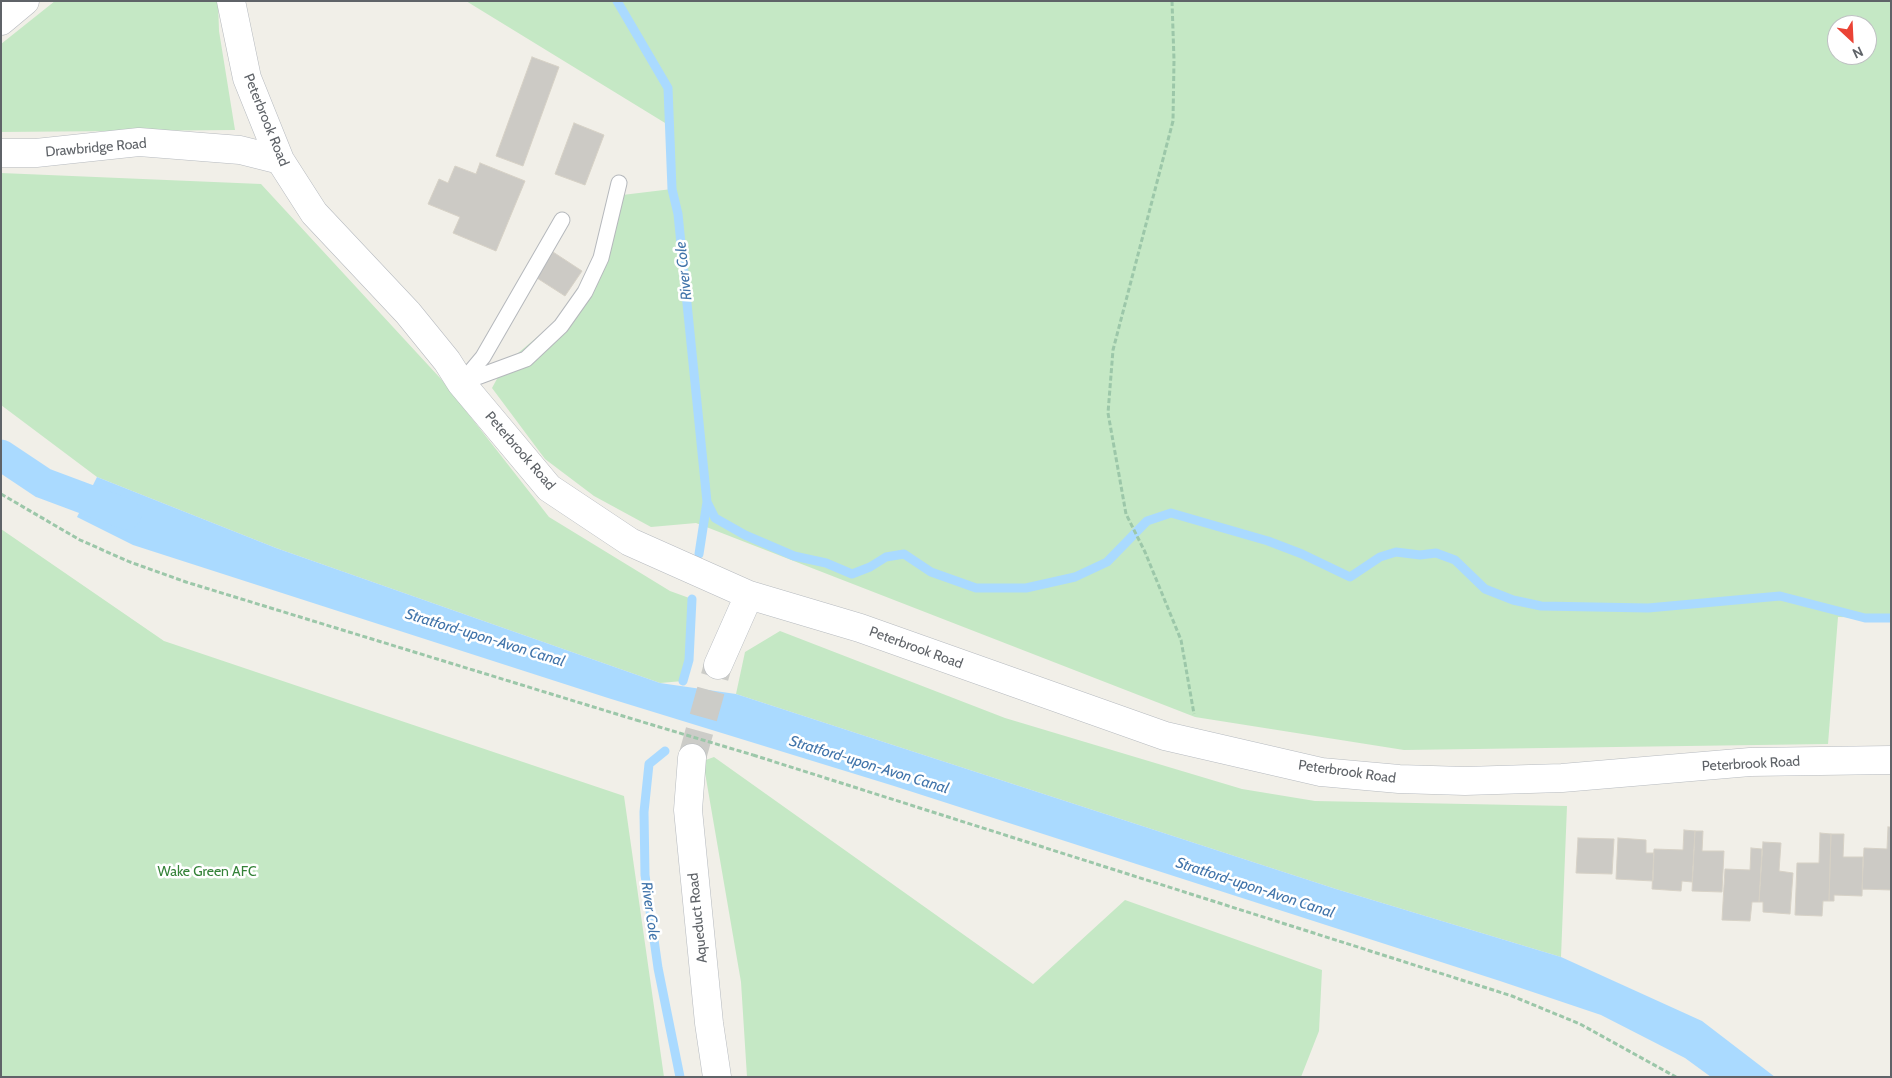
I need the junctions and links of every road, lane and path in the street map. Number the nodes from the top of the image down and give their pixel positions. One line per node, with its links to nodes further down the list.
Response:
1 (25, 1): 4 (street)
2 (231, 1): 6 (street, Peterbrook Road)
3 (1172, 1): 13 (path)
4 (1, 21)
5 (1, 153): 6 (street, Drawbridge Road)
6 (280, 160): 9 (street, Peterbrook Road)
7 (619, 183): 9 (lane)
8 (562, 220): 9 (lane)
9 (461, 383): 11 (street, Peterbrook Road)
10 (1, 494): 17 (path, bridge)
11 (749, 595): 12 (street); 13 (street, Peterbrook Road)
12 (718, 664)
13 (1193, 742): 15 (street, Peterbrook Road)
14 (692, 758): 16 (street, Aqueduct Road)
15 (1891, 760)
16 (717, 1077)
17 (1676, 1077)

